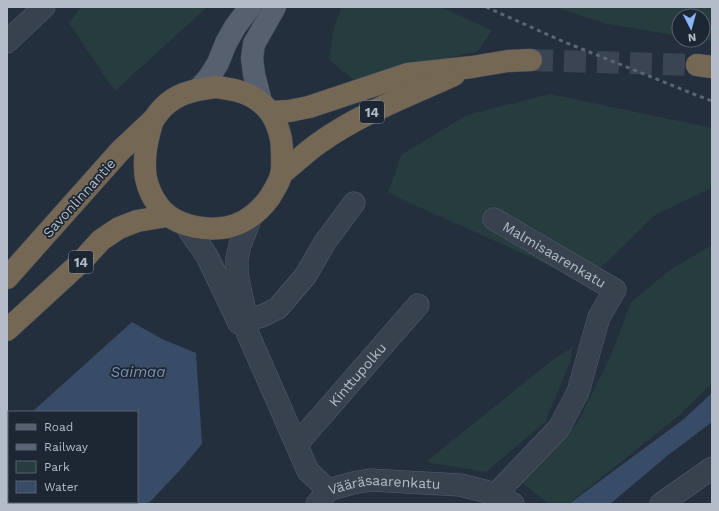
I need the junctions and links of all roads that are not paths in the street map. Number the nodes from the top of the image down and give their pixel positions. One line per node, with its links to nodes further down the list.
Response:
1 (44, 7): 4 (street)
2 (250, 7): 7 (main road)
3 (275, 7): 8 (main road)
4 (7, 42)
5 (530, 60): 6 (highway, 14)
6 (472, 67): 8 (highway, 14); 10 (highway, 14)
7 (199, 89): 8 (highway, 14); 9 (highway, 14)
8 (266, 107): 10 (highway, 14)
9 (153, 120): 14 (highway, 14); 15 (highway, Savonlinnantie / 14)
10 (281, 174): 12 (highway, 14)
11 (354, 203): 17 (street)
12 (251, 217): 14 (highway, 14); 17 (street)
13 (494, 219): 22 (street, Malmisaarenkatu)
14 (176, 220): 17 (street, Vääräsaarenkatu); 18 (highway, 14)
15 (7, 278)
16 (418, 305): 19 (street, Kinttupolku)
17 (245, 328): 19 (street, Vääräsaarenkatu)
18 (7, 330)
19 (297, 444): 21 (street, Vääräsaarenkatu)
20 (712, 468): 23 (street)
21 (323, 497): 22 (street, Vääräsaarenkatu)
22 (505, 499)
23 (661, 504)

